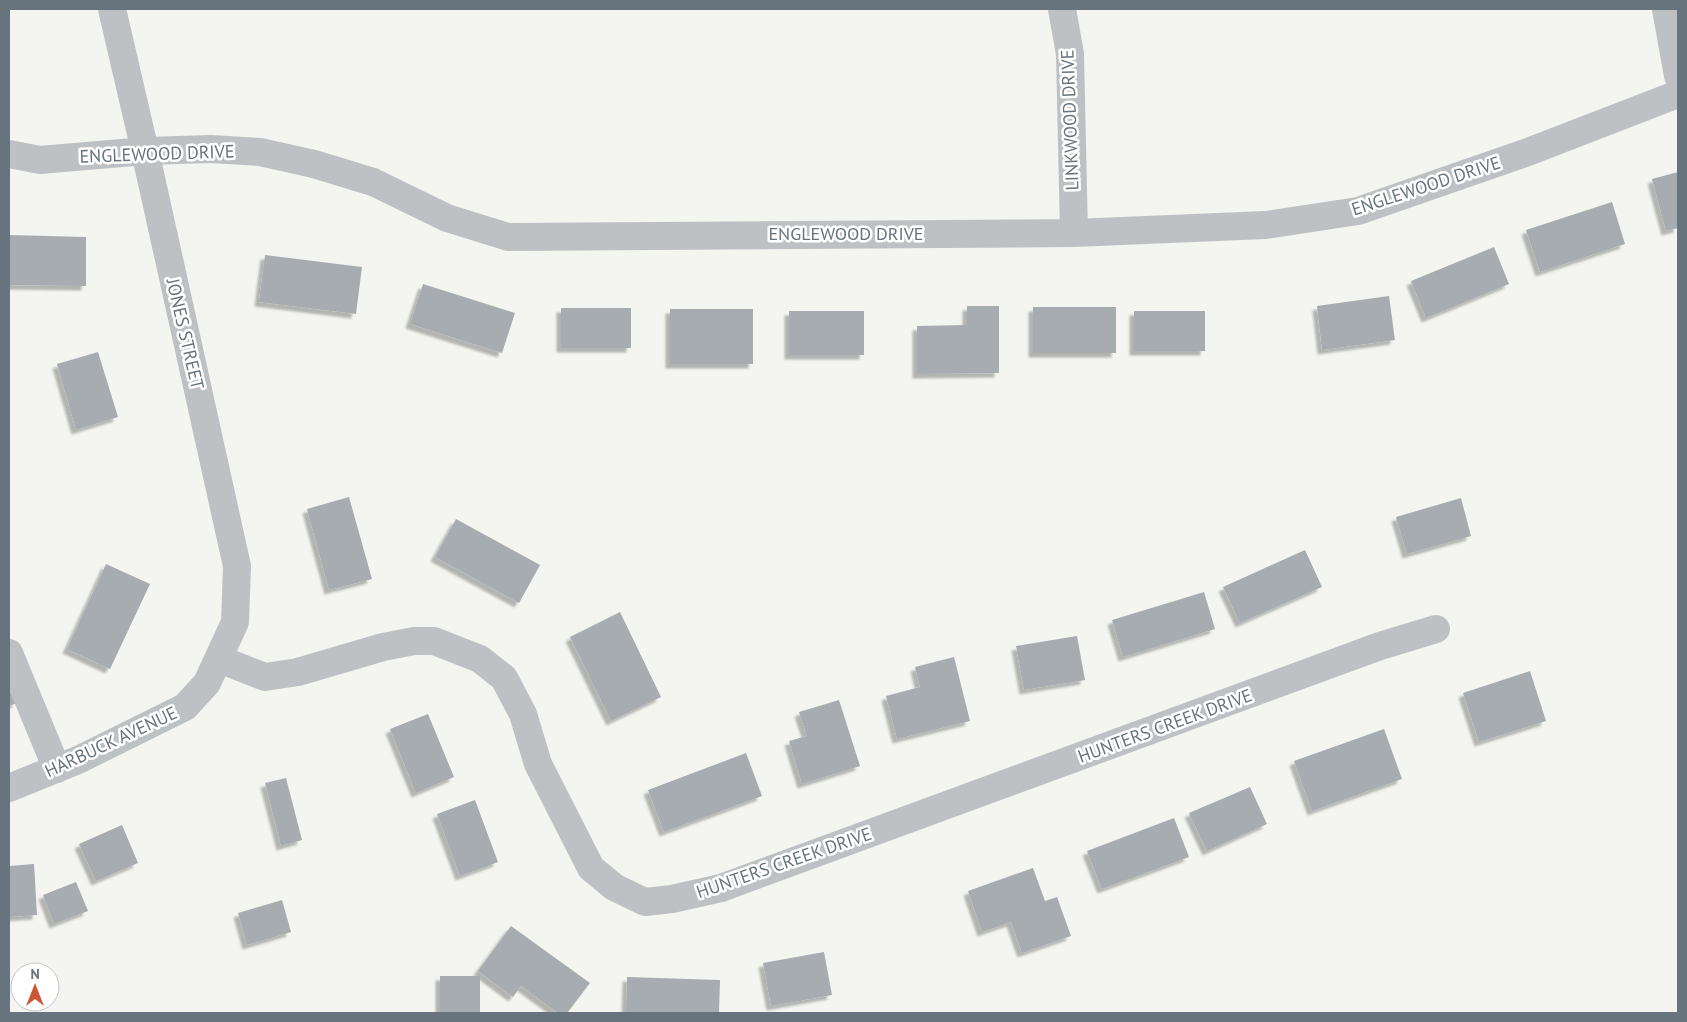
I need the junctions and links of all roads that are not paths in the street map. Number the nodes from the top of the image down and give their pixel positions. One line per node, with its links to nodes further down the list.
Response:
1 (112, 9): 6 (street, JONES STREET)
2 (1062, 9): 8 (street, LINKWOOD DRIVE)
3 (1666, 9): 4 (street)
4 (1678, 76)
5 (1678, 94): 8 (street, ENGLEWOOD DRIVE)
6 (145, 151): 7 (street, ENGLEWOOD DRIVE); 8 (street, ENGLEWOOD DRIVE); 11 (street, JONES STREET)
7 (9, 154)
8 (1074, 233)
9 (1436, 629): 11 (street, HUNTERS CREEK DRIVE)
10 (9, 653): 12 (street)
11 (219, 659): 12 (street, HARBUCK AVENUE)
12 (57, 769): 13 (street, HARBUCK AVENUE)
13 (9, 788)

